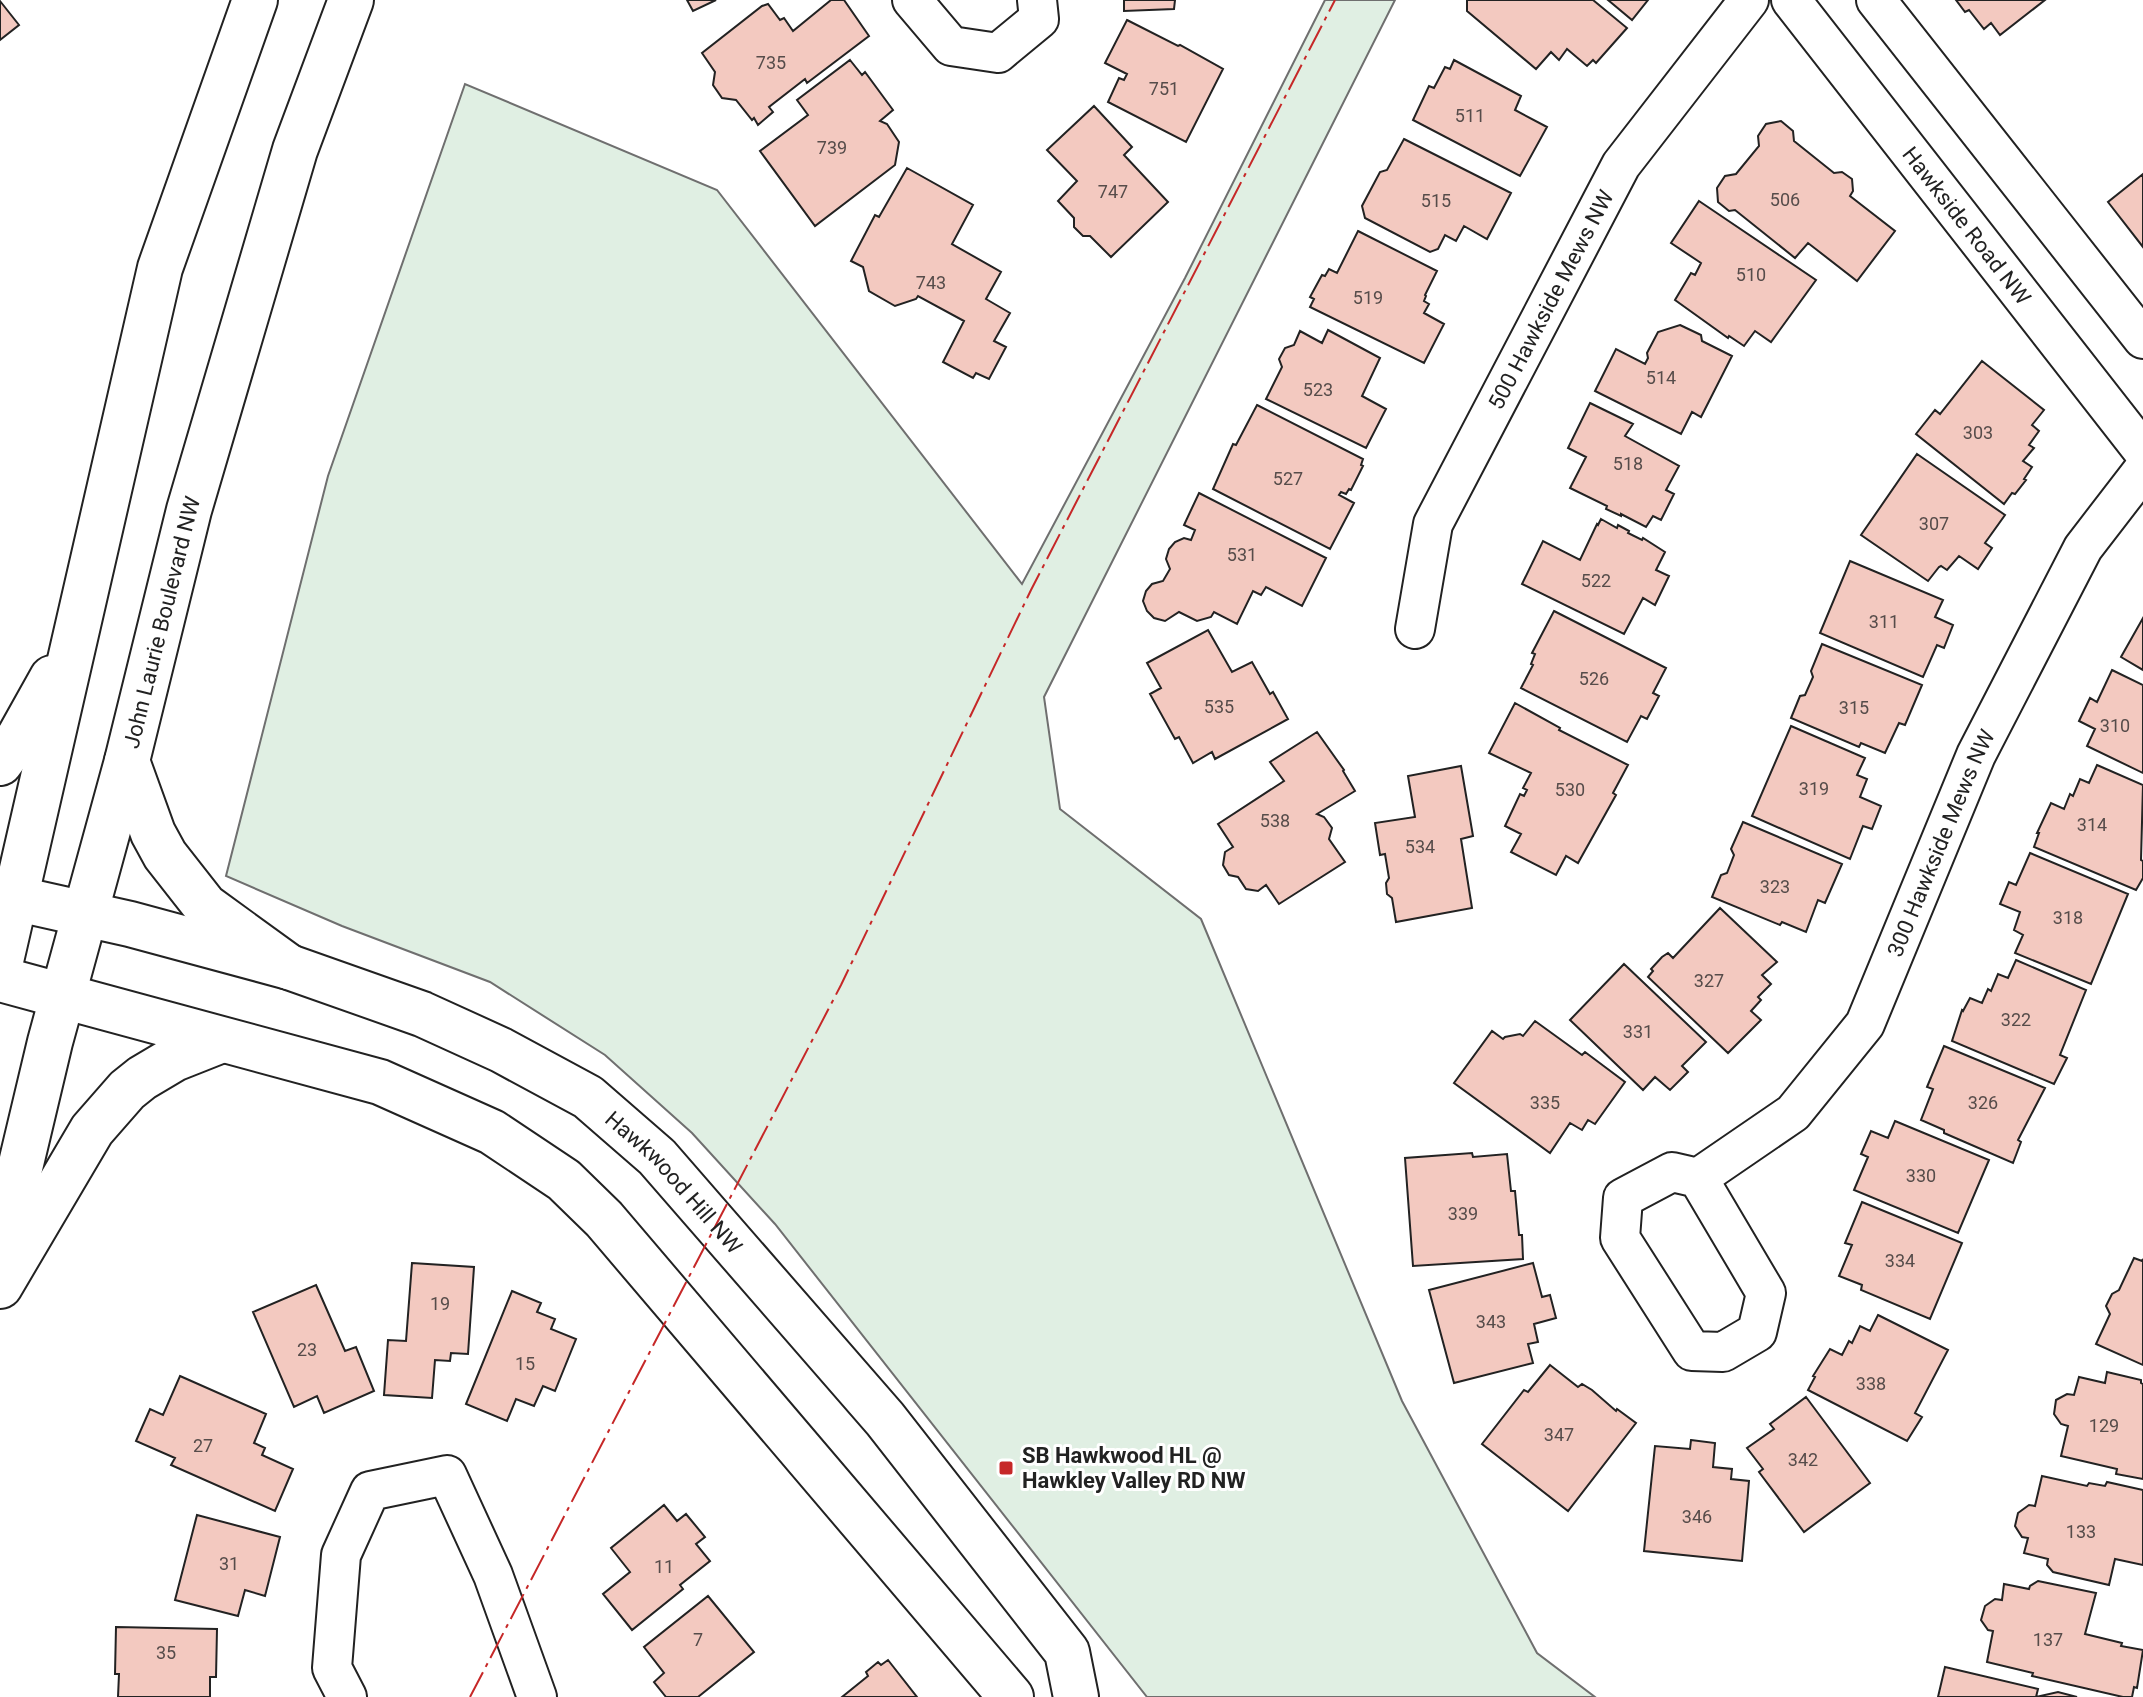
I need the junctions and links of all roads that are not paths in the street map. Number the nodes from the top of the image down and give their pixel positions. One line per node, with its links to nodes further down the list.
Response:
1 (255, 0): 12 (main road)
2 (351, 0): 13 (main road, John Laurie Boulevard NW)
3 (912, 0): 4 (street)
4 (1037, 0)
5 (1749, 0): 11 (street, 500 Hawkside Mews NW)
6 (1791, 0): 9 (street, Hawkside Road NW)
7 (1876, 0): 8 (street)
8 (2143, 339)
9 (2143, 451)
10 (2143, 470): 22 (street, 300 Hawkside Mews NW)
11 (1415, 629)
12 (77, 634): 14 (main road); 15 (main road)
13 (127, 761): 16 (main road, John Laurie Boulevard NW); 18 (main road)
14 (0, 763)
15 (8, 897): 16 (main road, Hawkwood Hill NW); 17 (main road)
16 (86, 914): 18 (main road, Hawkwood Hill NW); 20 (main road, John Laurie Boulevard NW)
17 (0, 965)
18 (289, 967): 28 (main road, Hawkwood Hill NW)
19 (0, 979): 20 (main road)
20 (62, 995): 21 (main road); 23 (main road, John Laurie Boulevard NW)
21 (222, 1040): 24 (main road); 27 (main road)
22 (1698, 1178): 22 (street)
23 (0, 1252)
24 (0, 1286)
25 (527, 1694): 26 (street)
26 (347, 1697)
27 (1011, 1697)
28 (1076, 1697)

